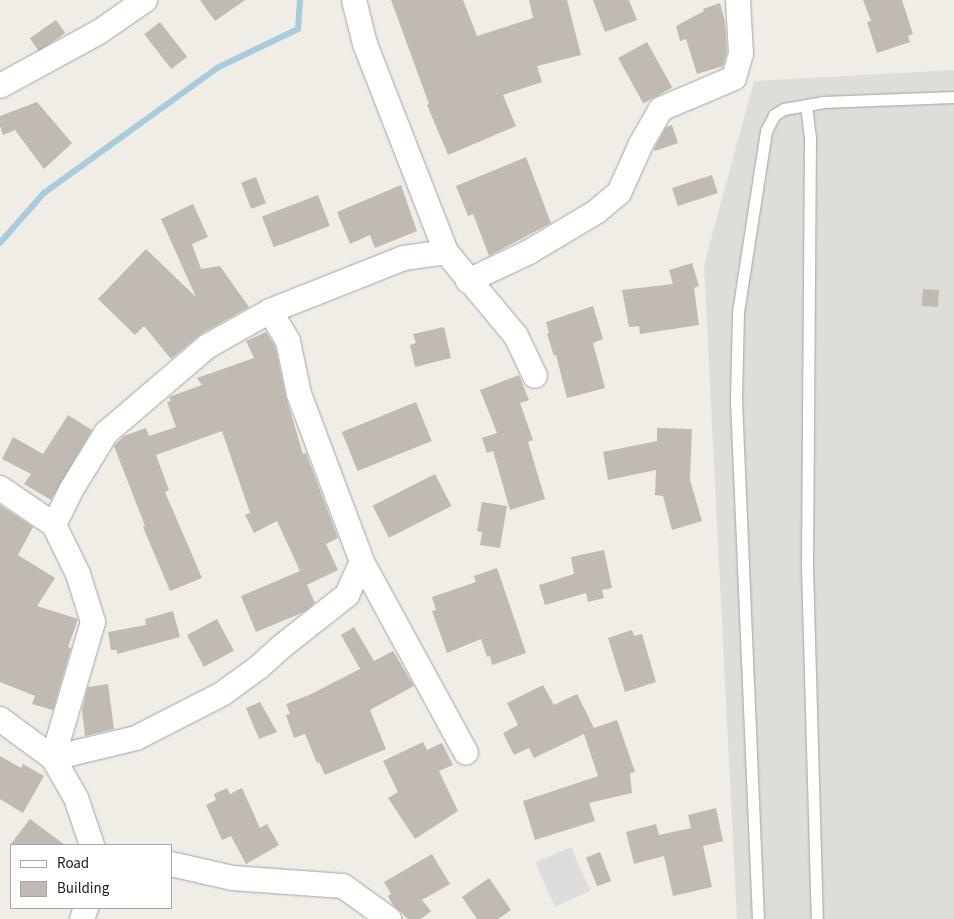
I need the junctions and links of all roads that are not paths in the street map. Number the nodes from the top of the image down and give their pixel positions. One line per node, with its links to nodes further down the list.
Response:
1 (145, 0): 4 (street)
2 (354, 0): 7 (street)
3 (738, 0): 8 (street)
4 (0, 86)
5 (954, 96): 6 (lane)
6 (806, 105): 22 (lane); 23 (lane)
7 (446, 252): 8 (street); 9 (street)
8 (468, 281): 12 (street)
9 (297, 302): 10 (street); 11 (street)
10 (270, 312): 11 (street); 14 (street)
11 (288, 341): 15 (street)
12 (535, 376)
13 (0, 488): 14 (street)
14 (54, 525): 18 (street)
15 (362, 562): 17 (street); 18 (street)
16 (0, 720): 18 (street)
17 (466, 753)
18 (53, 758): 19 (street)
19 (97, 842)
20 (172, 864): 21 (street)
21 (389, 919)
22 (758, 919)
23 (817, 919)

